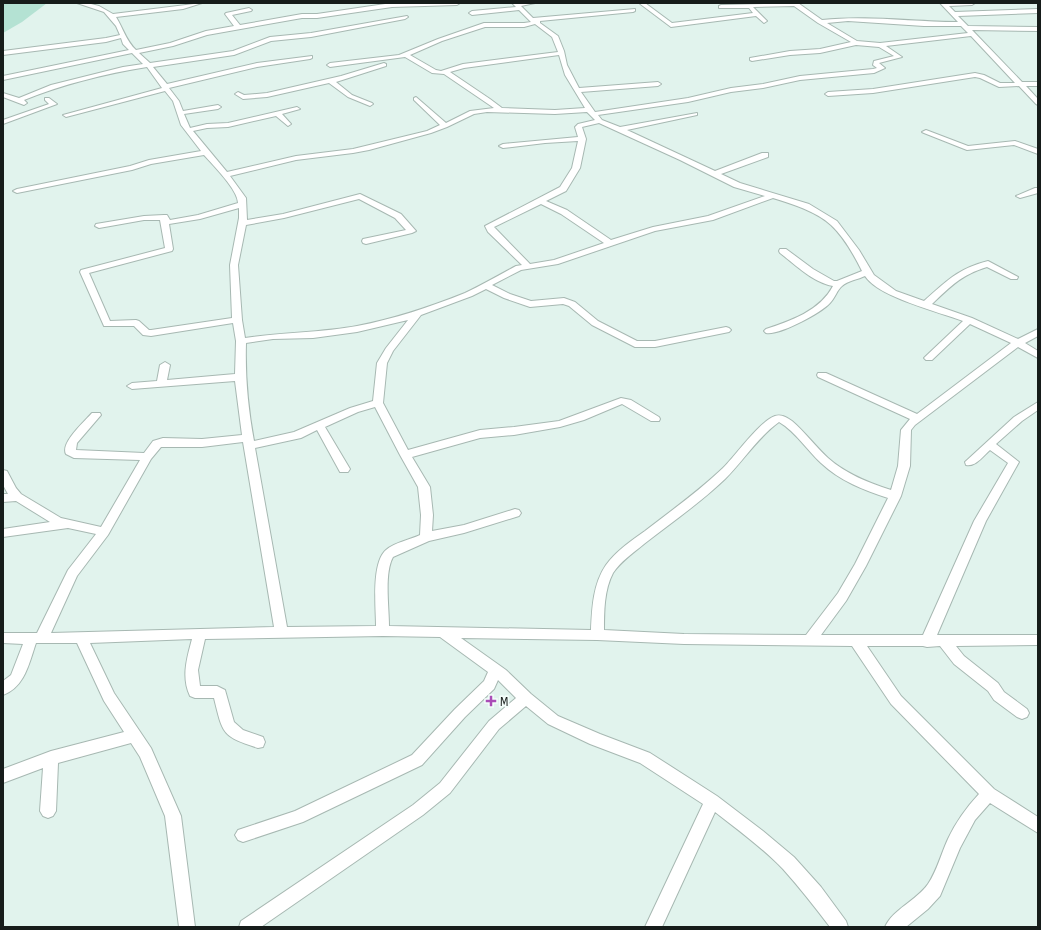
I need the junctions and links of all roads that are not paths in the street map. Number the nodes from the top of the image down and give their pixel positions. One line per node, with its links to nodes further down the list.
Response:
1 (85, 3): 19 (street)
2 (199, 3): 8 (street)
3 (457, 3): 26 (street)
4 (532, 3): 10 (street)
5 (642, 3): 17 (street)
6 (794, 3): 11 (street); 24 (street)
7 (972, 3): 9 (street)
8 (190, 4): 19 (street)
9 (944, 4): 18 (street)
10 (518, 5): 16 (street); 22 (street)
11 (750, 6): 12 (street); 17 (street)
12 (721, 7)
13 (249, 10): 26 (street)
14 (633, 10): 22 (street)
15 (1038, 11): 18 (street)
16 (472, 13)
17 (756, 14): 23 (street)
18 (953, 14): 25 (street)
19 (112, 16): 29 (street)
20 (405, 17): 38 (street)
21 (508, 21): 22 (street)
22 (535, 21): 34 (street); 35 (street)
23 (764, 21)
24 (820, 22): 25 (street); 30 (street)
25 (964, 26): 27 (street); 28 (street)
26 (238, 27): 32 (street)
27 (1038, 29)
28 (973, 34): 31 (street); 45 (street)
29 (123, 36): 32 (street); 33 (street)
30 (856, 43): 31 (street); 37 (street)
31 (880, 45): 60 (street)
32 (133, 52): 38 (street); 41 (street)
33 (3, 53)
34 (561, 53): 40 (street); 47 (street)
35 (403, 56): 39 (street); 40 (street); 42 (street)
36 (310, 57): 46 (street)
37 (752, 59)
38 (148, 65): 46 (street); 52 (street)
39 (330, 66)
40 (445, 72): 59 (street)
41 (3, 78)
42 (331, 81): 48 (street); 55 (street)
43 (658, 84): 47 (street)
44 (1038, 84): 45 (street)
45 (1020, 85): 49 (street); 54 (street)
46 (165, 88): 61 (street); 64 (street)
47 (577, 90): 60 (street)
48 (238, 94)
49 (828, 94)
50 (3, 95): 52 (street)
51 (47, 99): 58 (street)
52 (19, 100): 58 (street)
53 (416, 100): 68 (street)
54 (1038, 103)
55 (370, 104)
56 (218, 107): 61 (street)
57 (297, 109): 62 (street)
58 (37, 110): 66 (street)
59 (500, 110): 60 (street); 68 (street)
60 (591, 112): 65 (street)
61 (180, 113): 69 (street)
62 (278, 114): 67 (street); 69 (street)
63 (695, 114): 70 (street)
64 (66, 115)
65 (600, 121): 70 (street); 72 (street)
66 (3, 122)
67 (288, 124)
68 (446, 126): 78 (street)
69 (188, 130): 74 (street)
70 (618, 130): 77 (street)
71 (926, 132): 75 (street)
72 (582, 139): 73 (street); 83 (street)
73 (503, 146)
74 (207, 152): 78 (street); 80 (street)
75 (1038, 152)
76 (765, 154): 77 (street)
77 (715, 174): 81 (street)
78 (225, 175): 84 (street)
79 (1038, 190): 82 (street)
80 (18, 191)
81 (772, 196): 89 (street); 92 (street)
82 (1020, 196)
83 (540, 201): 89 (street); 91 (street)
84 (243, 204): 85 (street); 86 (street)
85 (165, 222): 87 (street); 98 (street)
86 (242, 223): 88 (street); 98 (street)
87 (99, 226)
88 (366, 240)
89 (610, 243): 91 (street)
90 (783, 251): 94 (street)
91 (528, 266): 95 (street)
92 (867, 272): 94 (street); 96 (street)
93 (1014, 277): 96 (street)
94 (838, 284): 101 (street)
95 (485, 285): 97 (street); 100 (street)
96 (925, 305): 99 (street)
97 (417, 314): 103 (street); 112 (street)
98 (237, 320): 103 (street)
99 (969, 320): 104 (street); 106 (street)
100 (726, 330)
101 (769, 331)
102 (1038, 332): 104 (street)
103 (241, 341): 109 (street)
104 (1018, 343): 105 (street); 115 (street)
105 (1038, 355)
106 (930, 358)
107 (165, 365): 110 (street)
108 (822, 375): 115 (street)
109 (240, 377): 110 (street); 118 (street)
110 (161, 384): 111 (street)
111 (132, 386)
112 (378, 403): 117 (street); 120 (street)
113 (1038, 405): 119 (street)
114 (96, 415): 121 (street)
115 (918, 418): 125 (street)
116 (655, 419): 120 (street)
117 (319, 426): 118 (street); 123 (street)
118 (248, 442): 121 (street); 134 (street)
119 (990, 445): 122 (street); 145 (street)
120 (405, 455): 132 (street)
121 (147, 457): 130 (street)
122 (970, 462)
123 (344, 469)
124 (3, 474): 126 (street)
125 (895, 496): 137 (street); 141 (street)
126 (17, 497): 127 (street); 129 (street)
127 (3, 498)
128 (514, 513): 132 (street)
129 (68, 524): 130 (street); 131 (street)
130 (104, 532): 139 (street)
131 (3, 533)
132 (426, 537): 133 (street)
133 (383, 630): 134 (street); 135 (street)
134 (281, 633): 136 (street)
135 (444, 633): 137 (street); 146 (street)
136 (200, 634): 140 (street); 151 (street)
137 (597, 635): 141 (street)
138 (3, 638): 139 (street)
139 (36, 638): 140 (street); 147 (street)
140 (81, 638): 150 (street)
141 (810, 640): 143 (street)
142 (1038, 640): 144 (street)
143 (856, 641): 145 (street); 154 (street)
144 (944, 641): 145 (street); 149 (street)
145 (927, 642)
146 (496, 671): 148 (street); 158 (street)
147 (3, 689)
148 (526, 698): 155 (street); 160 (street)
149 (1022, 713)
150 (134, 736): 152 (street); 159 (street)
151 (258, 742)
152 (51, 758): 153 (street); 156 (street)
153 (3, 776)
154 (989, 794): 157 (street); 163 (street)
155 (712, 801): 161 (street); 162 (street)
156 (48, 811)
157 (1038, 826)
158 (243, 836)
159 (187, 927)
160 (247, 927)
161 (653, 927)
162 (840, 927)
163 (893, 927)

